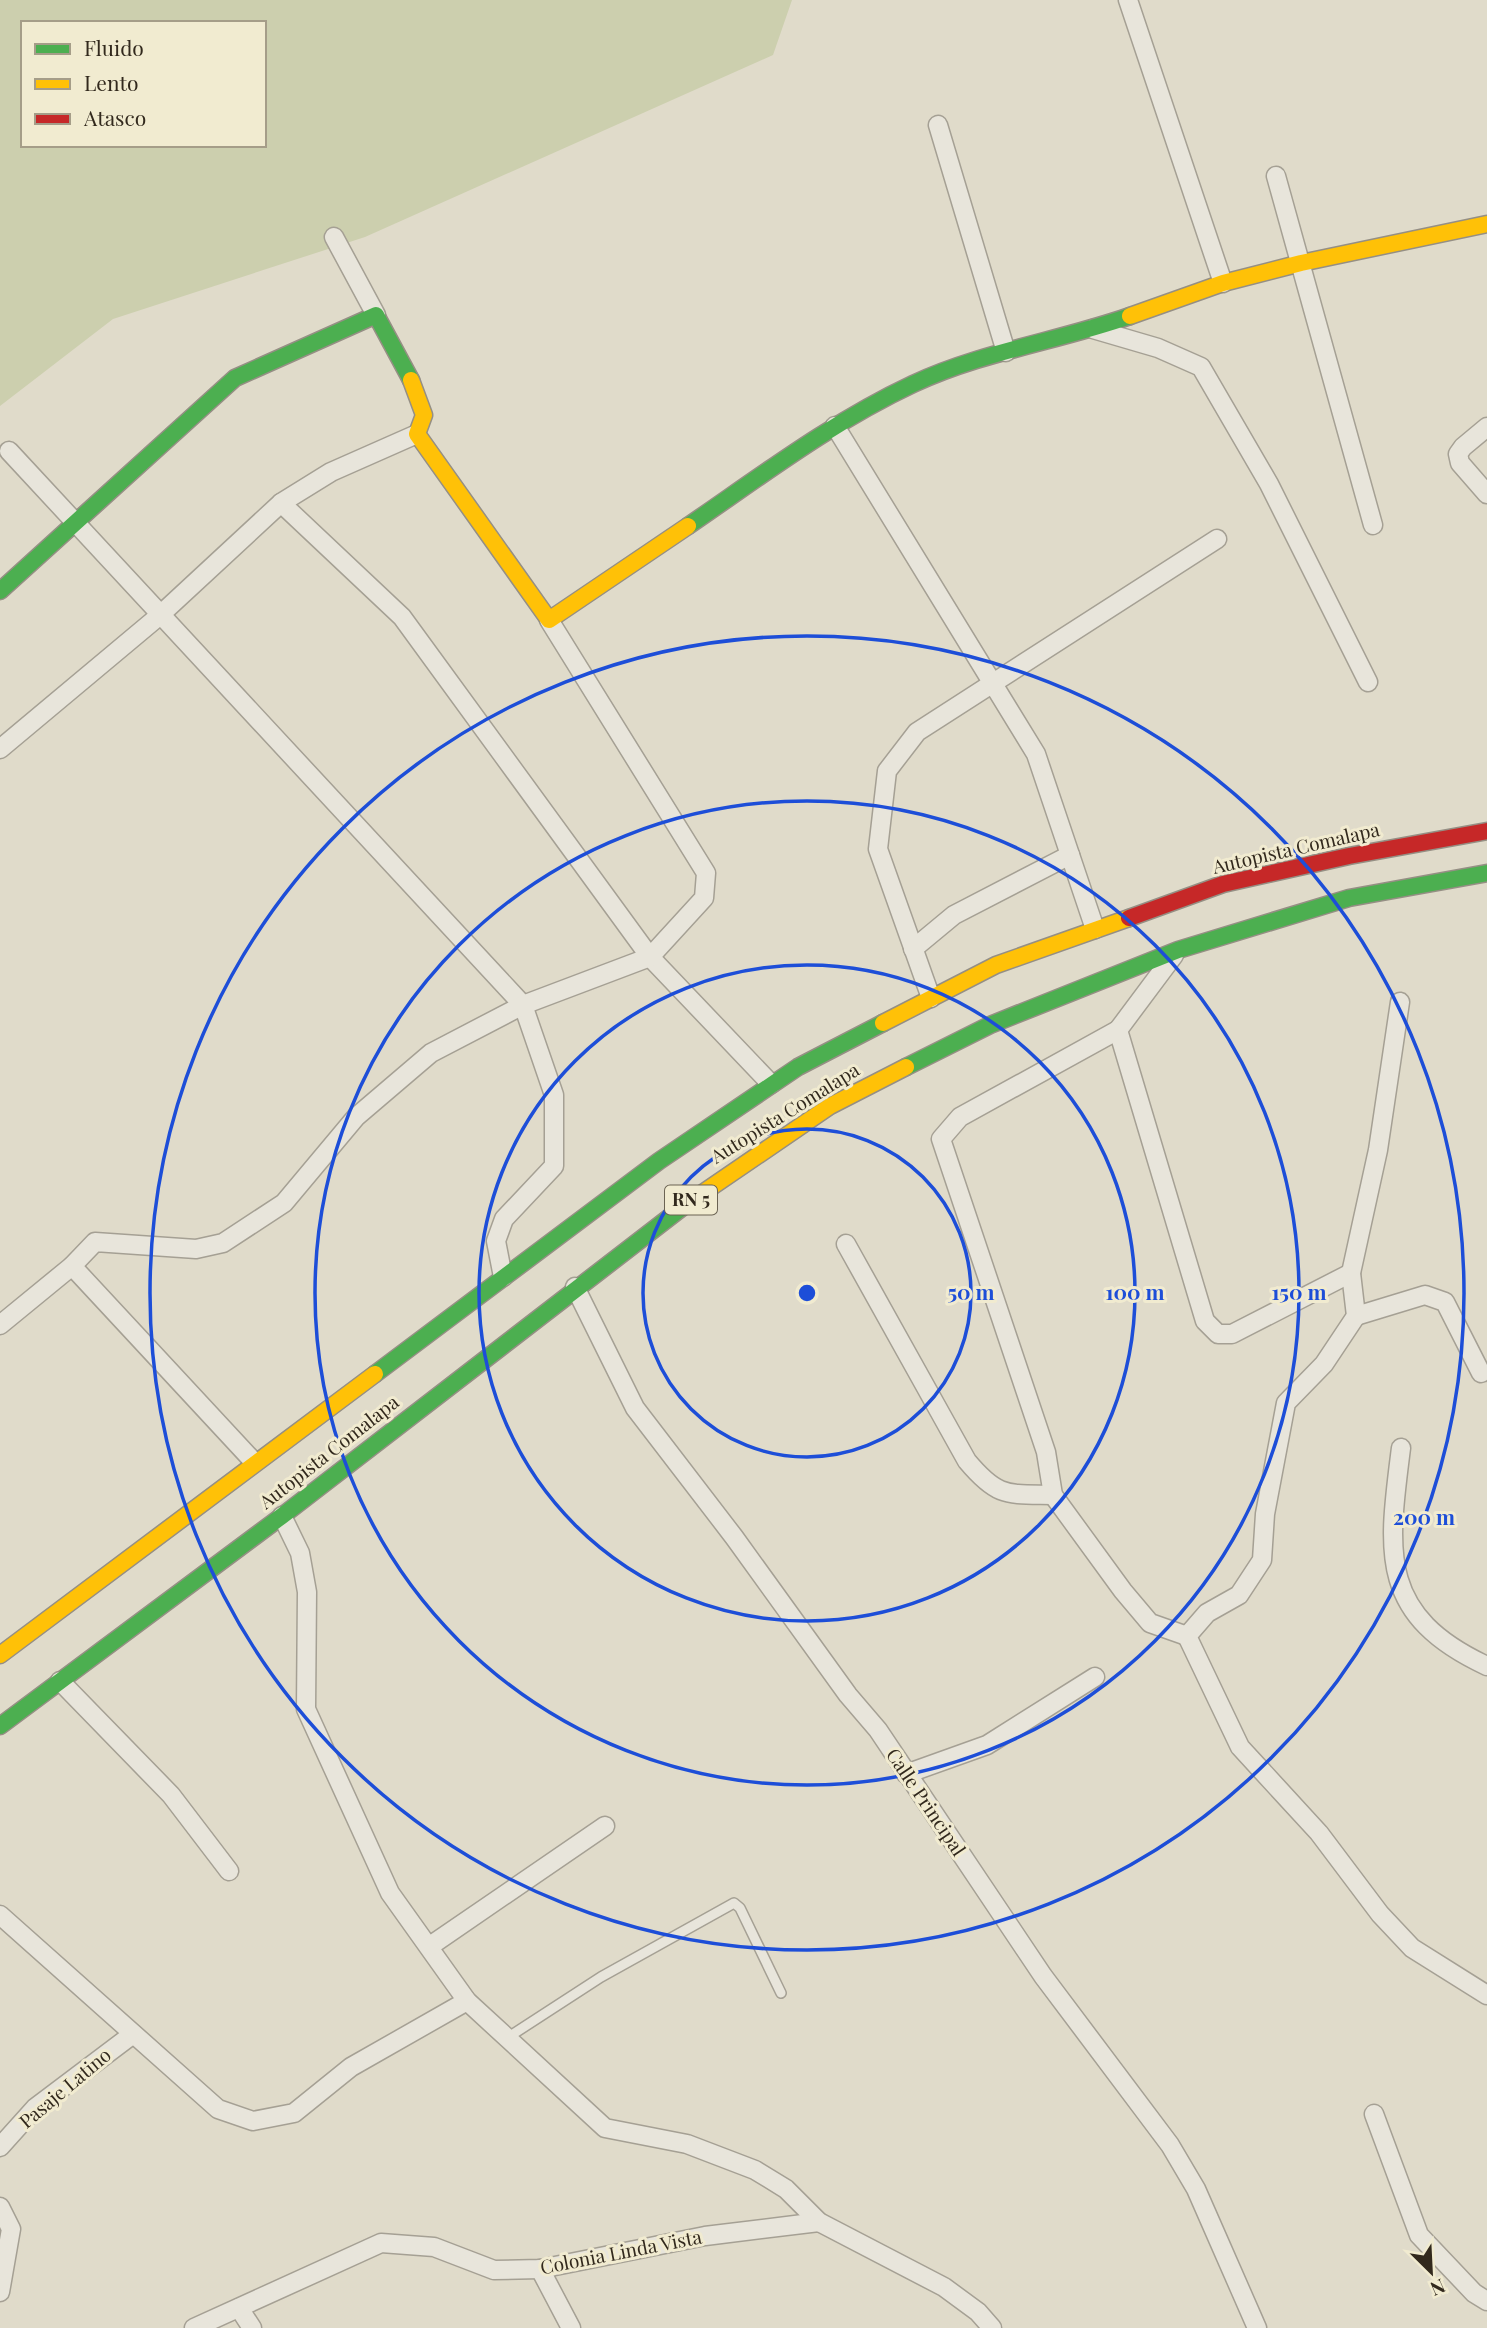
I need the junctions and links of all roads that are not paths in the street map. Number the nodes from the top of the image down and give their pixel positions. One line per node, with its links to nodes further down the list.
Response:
1 (1128, 0): 7 (street)
2 (938, 125): 10 (street)
3 (1276, 176): 6 (street)
4 (1487, 224): 6 (main road)
5 (334, 237): 8 (street)
6 (1301, 263): 7 (main road); 18 (street)
7 (1223, 283): 9 (main road)
8 (376, 315): 13 (main road); 17 (main road)
9 (1093, 328): 10 (main road); 23 (street)
10 (1006, 352): 11 (main road)
11 (835, 426): 22 (main road); 24 (street)
12 (1487, 427): 15 (street)
13 (417, 434): 16 (street); 22 (main road)
14 (9, 451): 17 (street)
15 (1487, 494)
16 (281, 503): 21 (street); 32 (street)
17 (76, 520): 20 (main road); 21 (street)
18 (1374, 525)
19 (1217, 539): 24 (street)
20 (0, 592)
21 (159, 616): 25 (street); 35 (street)
22 (549, 620): 32 (street)
23 (1368, 682)
24 (991, 684): 27 (street); 30 (street)
25 (0, 749)
26 (1487, 831): 29 (main road, Autopista Comalapa / RN 5)
27 (1070, 855): 29 (street); 30 (street)
28 (1487, 873): 31 (main road, Autopista Comalapa / RN 5)
29 (1095, 929): 33 (main road, Autopista Comalapa / RN 5)
30 (913, 949): 33 (street)
31 (1178, 950): 36 (street); 42 (main road, Autopista Comalapa / RN 5)
32 (650, 957): 35 (street); 37 (street)
33 (931, 998): 37 (main road, Autopista Comalapa / RN 5)
34 (1400, 1002): 40 (street)
35 (523, 1005): 39 (street); 41 (street)
36 (1118, 1030): 40 (street); 48 (street)
37 (771, 1084): 41 (main road, Autopista Comalapa / RN 5)
38 (846, 1244): 48 (street)
39 (72, 1266): 44 (street); 47 (street)
40 (1351, 1273): 43 (street)
41 (503, 1277): 47 (main road, Autopista Comalapa / RN 5)
42 (575, 1287): 49 (main road, Autopista Comalapa / RN 5); 56 (street, Calle Principal)
43 (1356, 1316): 45 (street); 50 (street)
44 (0, 1325)
45 (1481, 1373)
46 (1401, 1447): 52 (street)
47 (254, 1462): 51 (main road, Autopista Comalapa / RN 5)
48 (1053, 1495): 50 (street)
49 (282, 1516): 54 (main road, Autopista Comalapa / RN 5); 60 (street)
50 (1187, 1636): 62 (street)
51 (0, 1655)
52 (1487, 1666)
53 (1095, 1677): 56 (street)
54 (60, 1681): 55 (main road, Autopista Comalapa / RN 5); 58 (street)
55 (0, 1726)
56 (906, 1774): 78 (street, Calle Principal)
57 (604, 1826): 60 (street)
58 (229, 1871)
59 (0, 1915): 64 (street)
60 (430, 1946): 63 (street)
61 (780, 1993): 65 (lane)
62 (1487, 1995)
63 (467, 2001): 64 (street); 65 (street)
64 (133, 2034): 67 (street, Pasaje Latino)
65 (507, 2038): 69 (street)
66 (1374, 2114): 72 (street)
67 (0, 2146)
68 (0, 2207): 71 (street)
69 (819, 2222): 70 (street, Colonia Linda Vista); 77 (street)
70 (540, 2269): 73 (street, Colonia Linda Vista); 76 (street)
71 (0, 2292)
72 (1487, 2301)
73 (239, 2308): 74 (street, Colonia Linda Vista); 75 (street)
74 (194, 2328)
75 (251, 2328)
76 (571, 2328)
77 (992, 2328)
78 (1257, 2328)

